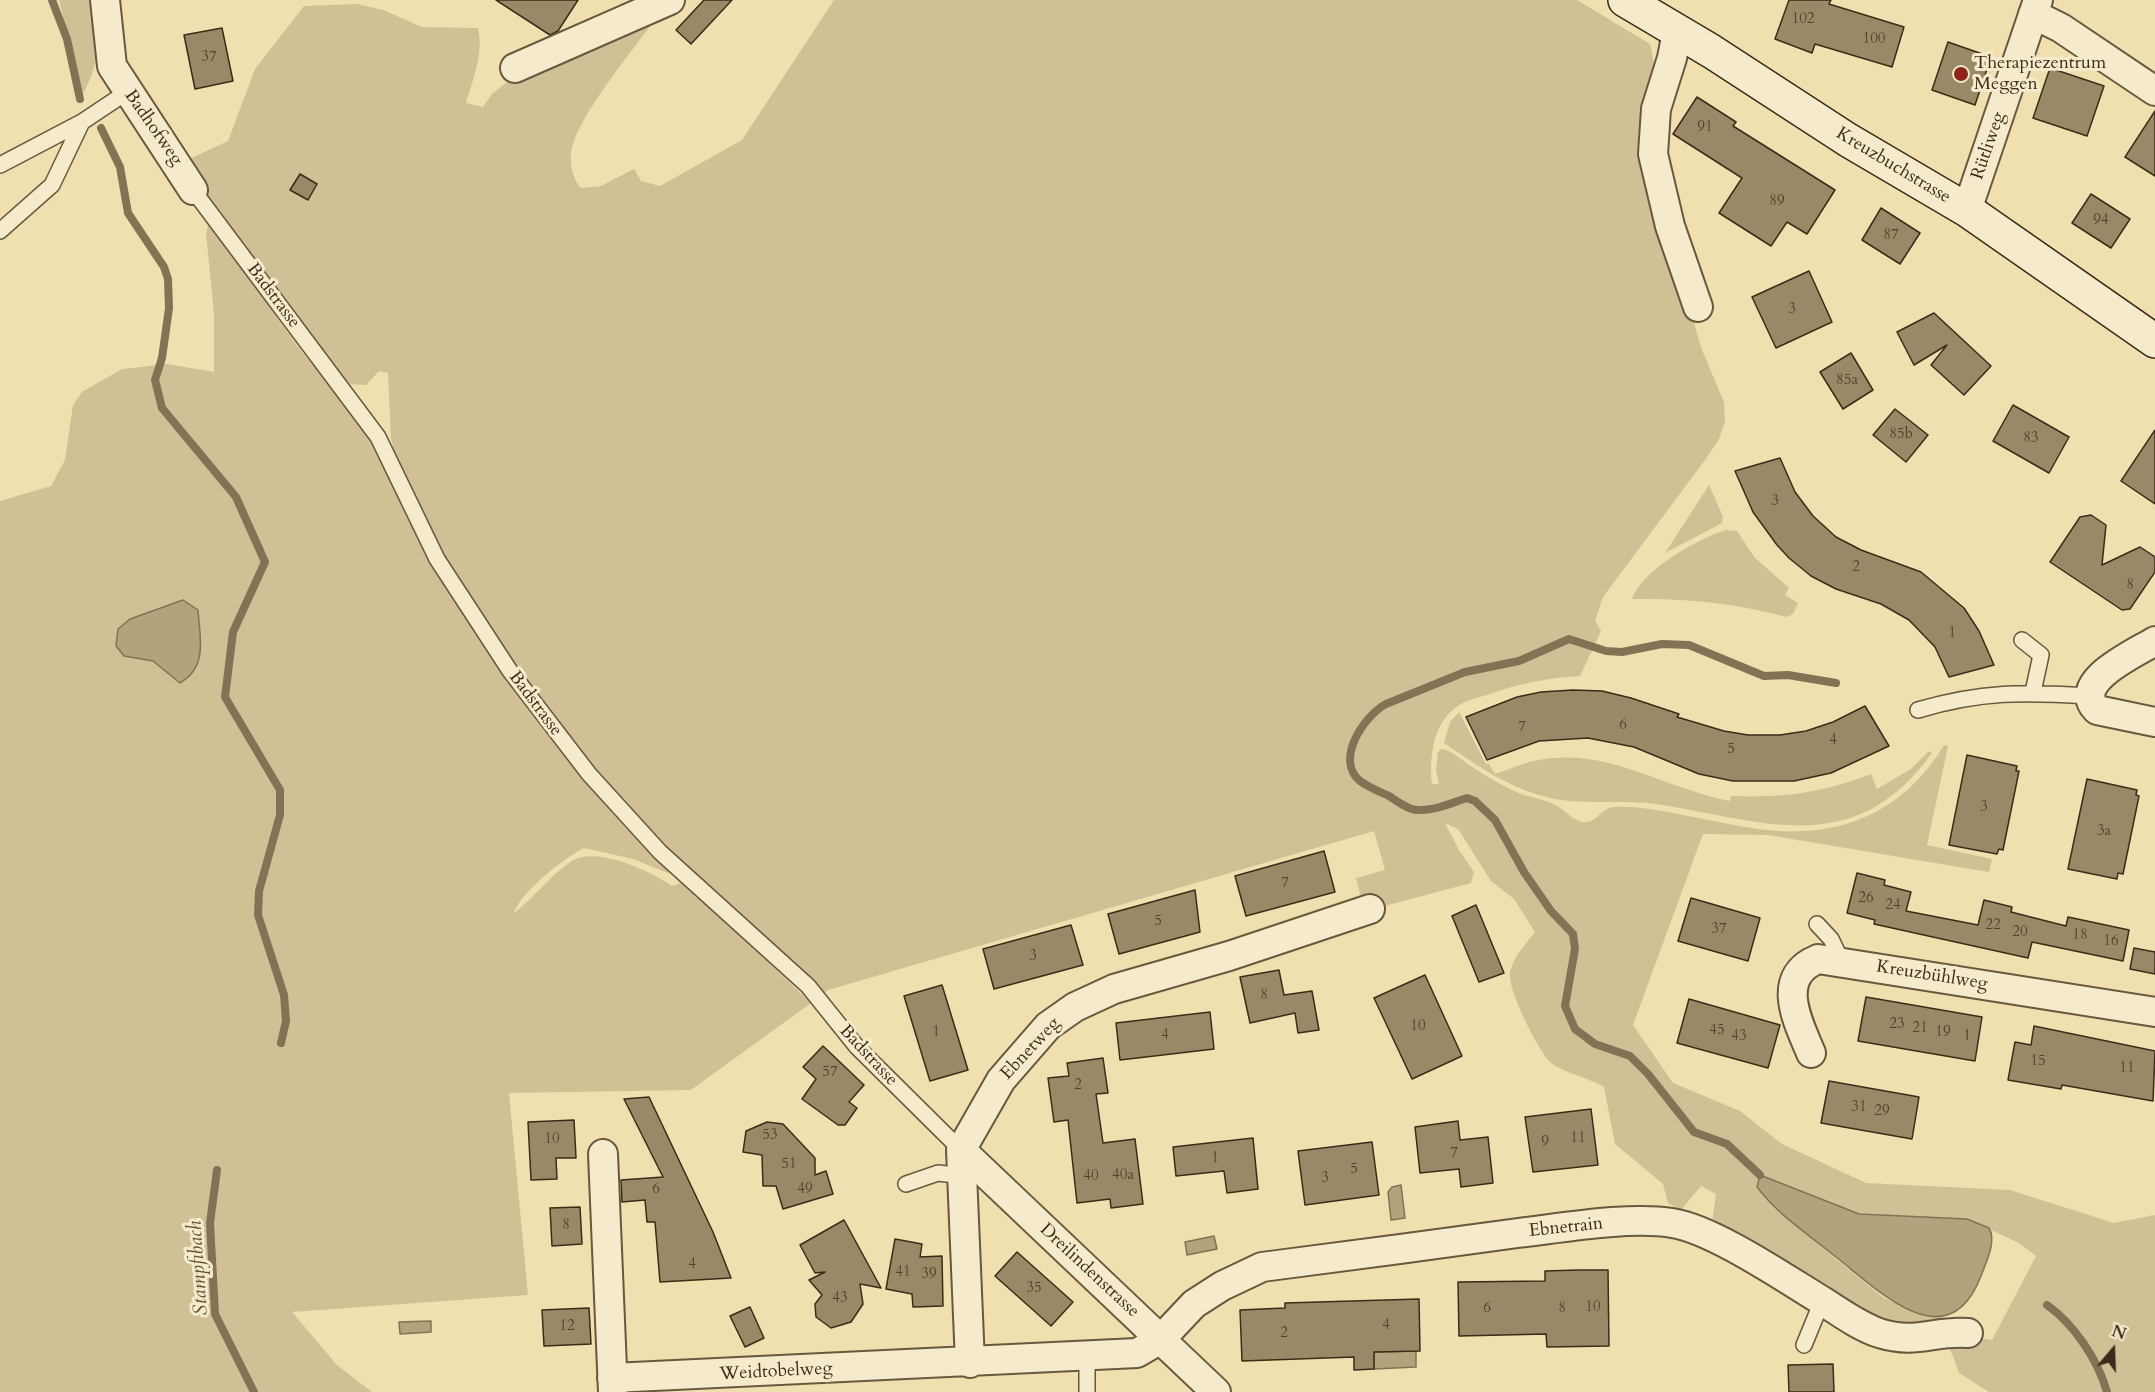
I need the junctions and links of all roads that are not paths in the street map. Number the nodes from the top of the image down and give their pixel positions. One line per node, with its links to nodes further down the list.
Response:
1 (105, 0): 8 (street, Badhofweg)
2 (670, 0): 6 (street)
3 (1625, 0): 5 (street, Kreuzbuchstrasse)
4 (2036, 7): 7 (street); 12 (street, Rütliweg)
5 (1677, 32): 12 (street, Kreuzbuchstrasse); 14 (street)
6 (514, 68)
7 (2155, 91)
8 (127, 92): 9 (lane); 11 (street, Badhofweg)
9 (82, 122): 10 (lane); 13 (lane)
10 (0, 165)
11 (194, 190): 28 (lane, Badstrasse)
12 (1967, 210): 15 (street, Kreuzbuchstrasse)
13 (0, 231)
14 (1698, 307)
15 (2155, 341)
16 (2022, 640): 18 (lane)
17 (2155, 641): 19 (street)
18 (2033, 692): 19 (lane); 20 (lane)
19 (2090, 696): 21 (street)
20 (1918, 710)
21 (2155, 722)
22 (1371, 909): 28 (street, Ebnetweg)
23 (1816, 924): 24 (lane)
24 (1842, 962): 25 (street, Kreuzbühlweg); 26 (street, Kreuzbühlweg)
25 (2155, 1012)
26 (1811, 1053)
27 (603, 1154): 36 (street, Weidtobelweg)
28 (963, 1163): 29 (lane); 32 (street, Dreilindenstrasse); 35 (street)
29 (906, 1185)
30 (1822, 1301): 31 (street, Ebnetrain); 32 (street, Ebnetrain); 33 (lane)
31 (1968, 1333)
32 (1161, 1340): 34 (street, Weidtobelweg); 38 (street, Dreilindenstrasse)
33 (1804, 1345)
34 (1086, 1356): 35 (street, Weidtobelweg); 37 (lane)
35 (970, 1363): 36 (street, Weidtobelweg)
36 (612, 1385)
37 (1087, 1392)
38 (1216, 1392)

